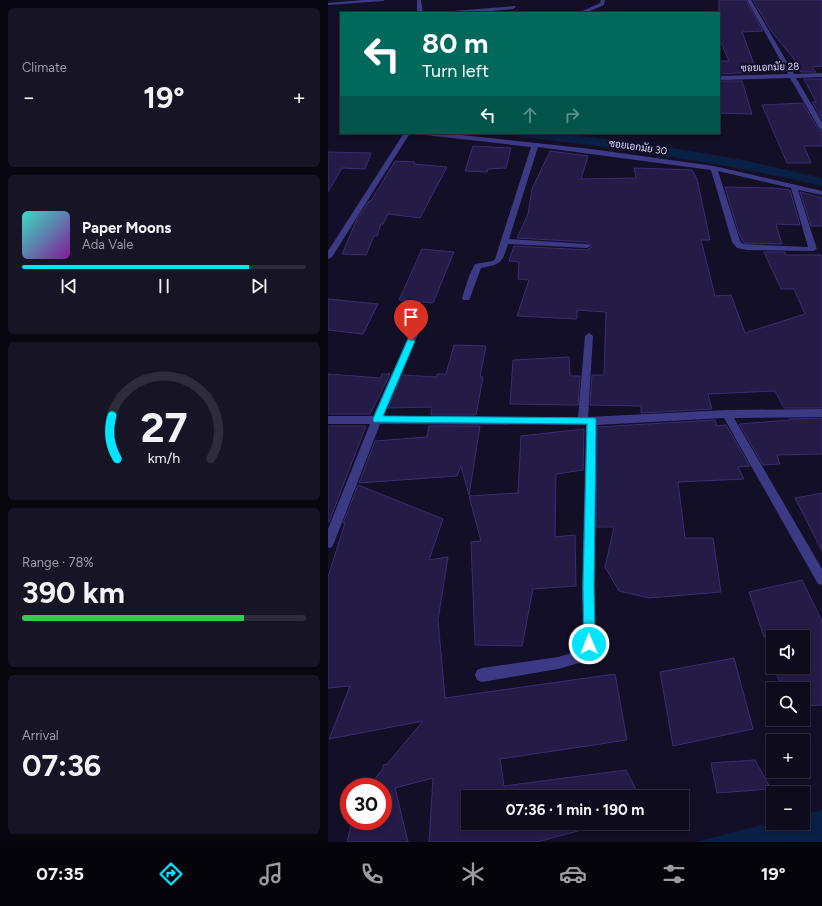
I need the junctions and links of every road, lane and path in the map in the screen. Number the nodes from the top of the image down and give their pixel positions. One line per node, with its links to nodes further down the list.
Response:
1 (382, 0): 5 (street)
2 (419, 0): 7 (street)
3 (603, 0): 9 (street)
4 (748, 0): 11 (street)
5 (328, 4)
6 (513, 7): 8 (street)
7 (420, 12)
8 (463, 12)
9 (584, 12)
10 (822, 75): 11 (street, ซอยเอกมัย 28)
11 (791, 76): 12 (street, ซอยเอกมัย 28); 13 (street)
12 (720, 78)
13 (822, 128)
14 (406, 134): 22 (street)
15 (434, 134): 16 (street, ซอยเอกมัย 30)
16 (535, 145): 17 (street, ซอยเอกมัย 30); 20 (street)
17 (714, 168): 18 (street, ซอยเอกมัย 30); 18 (street)
18 (794, 187): 19 (street, ซอยเอกมัย 30)
19 (822, 193)
20 (505, 241): 21 (street); 23 (street)
21 (587, 246)
22 (328, 257)
23 (466, 298)
24 (422, 316): 28 (street)
25 (588, 336): 30 (street)
26 (822, 413): 27 (street)
27 (727, 414): 30 (street); 32 (street)
28 (377, 419): 29 (street); 30 (street); 31 (street)
29 (328, 420)
30 (587, 420): 33 (street)
31 (328, 543)
32 (822, 580)
33 (482, 675)

